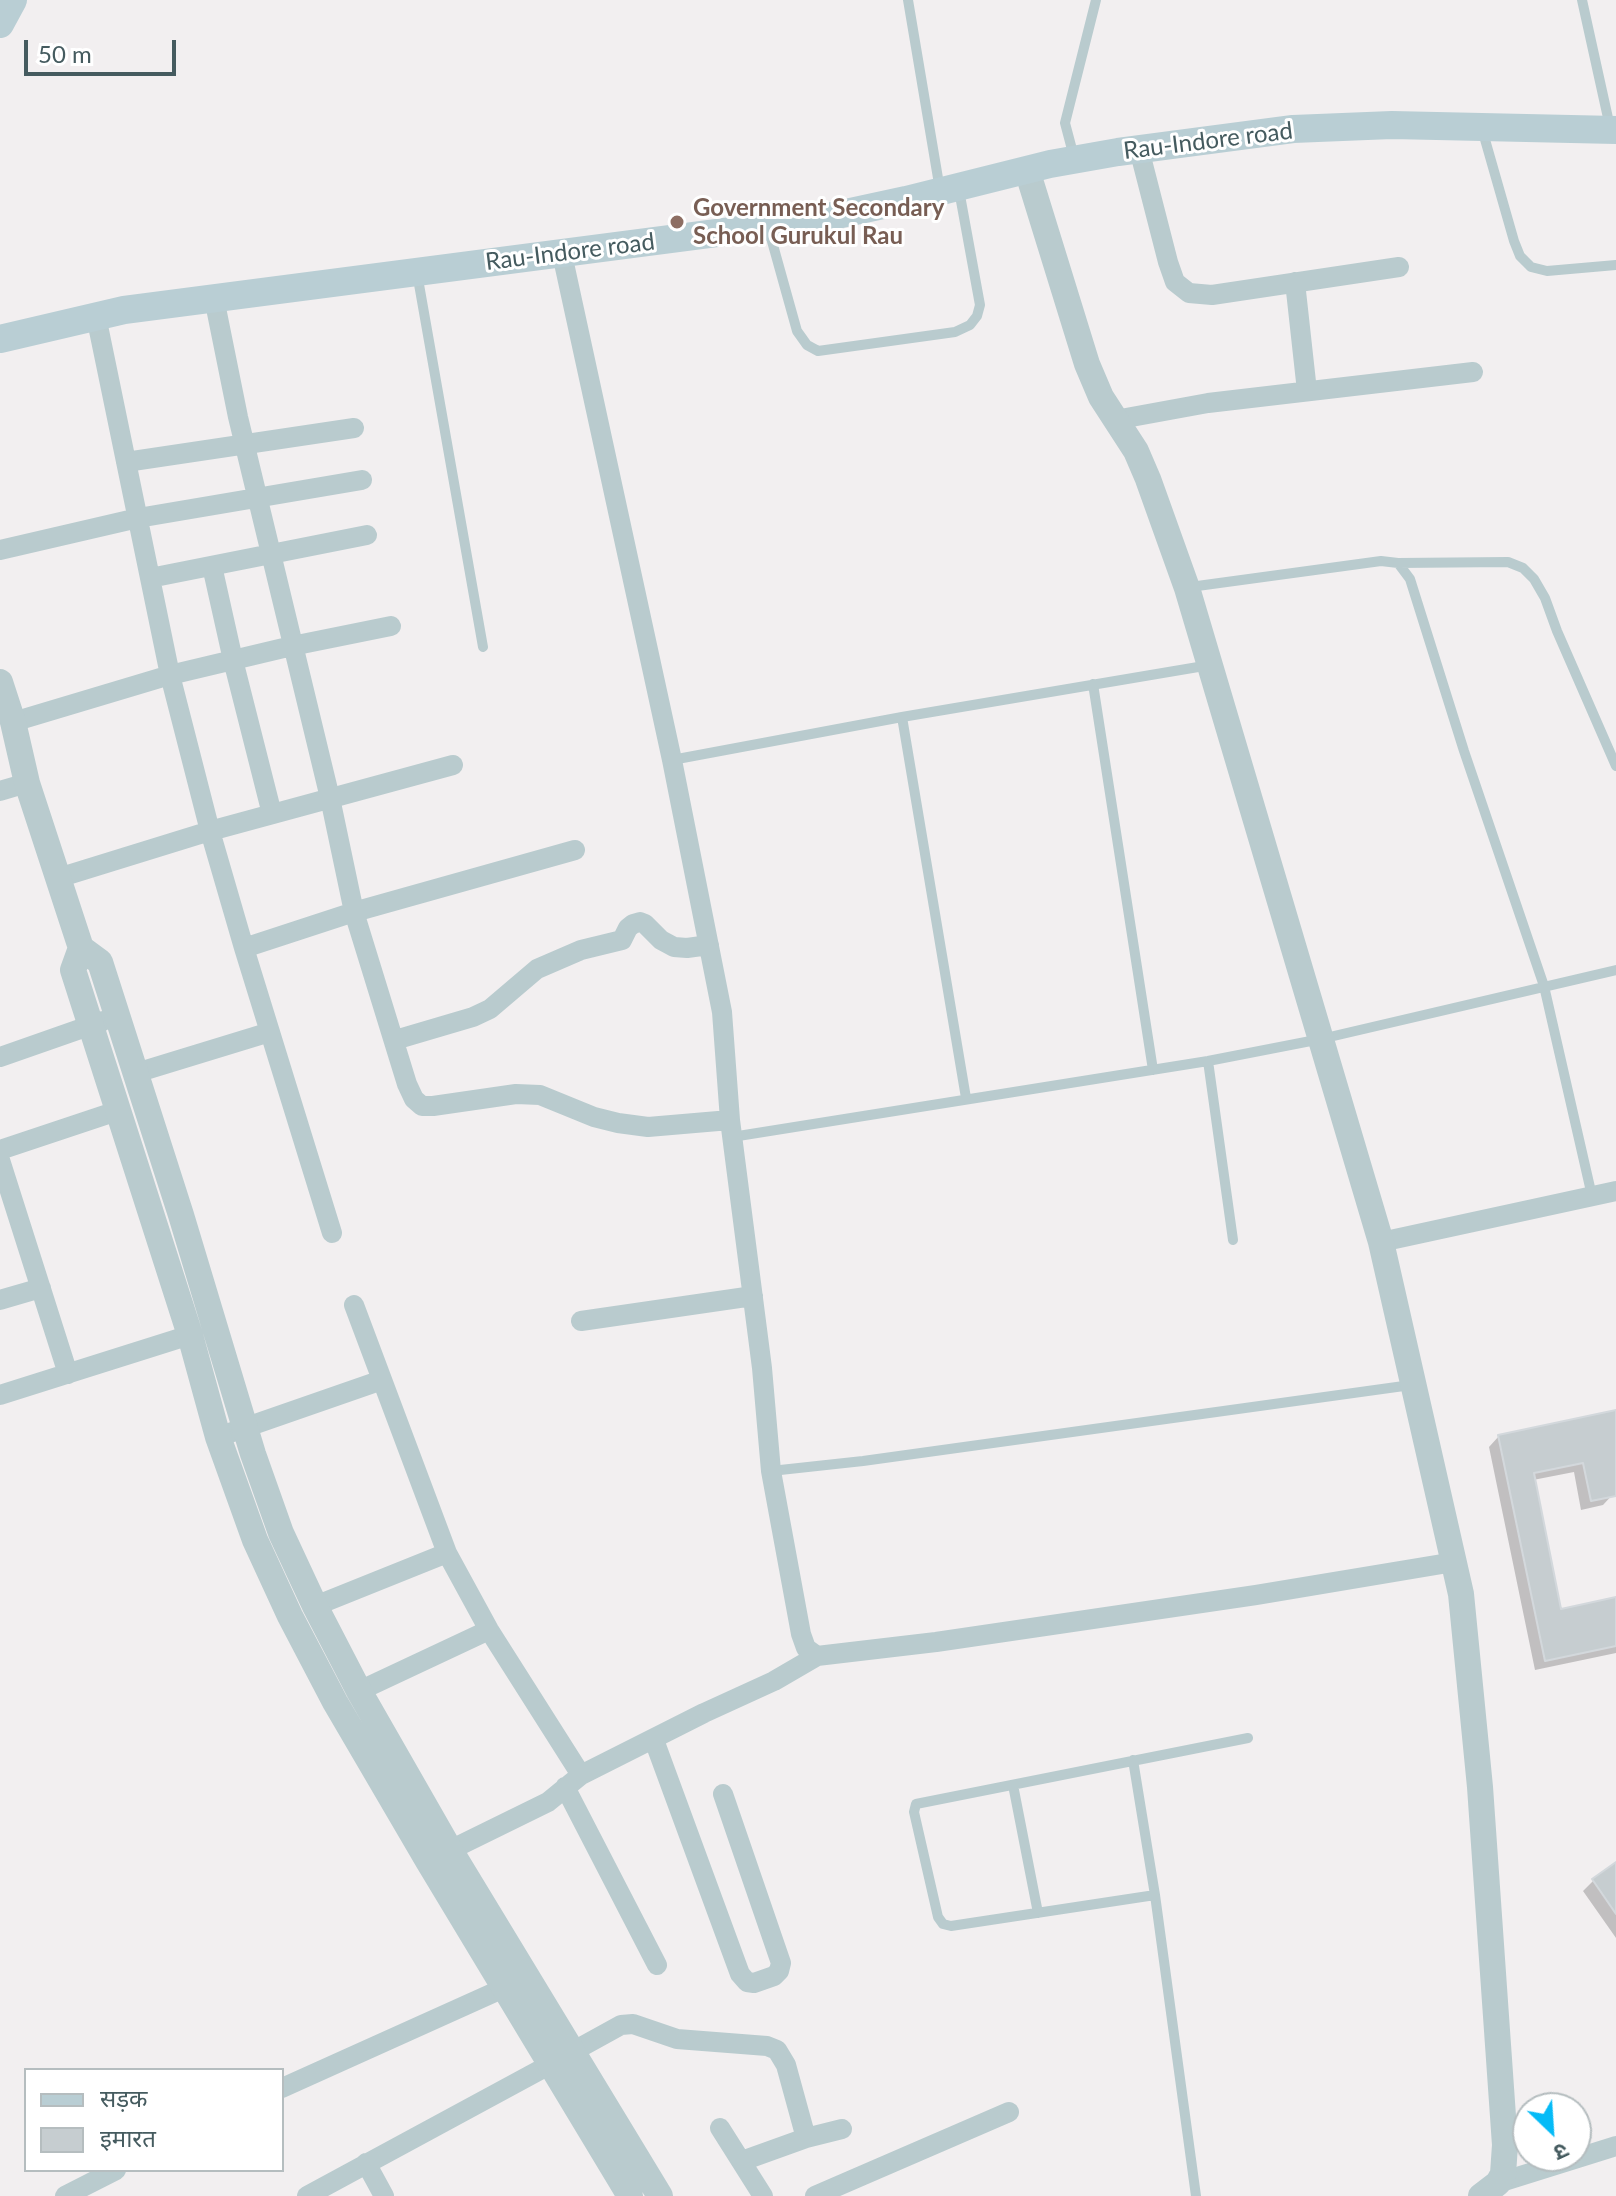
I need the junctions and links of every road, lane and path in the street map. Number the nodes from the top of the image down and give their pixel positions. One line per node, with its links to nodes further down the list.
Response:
1 (13, 0): 5 (main road)
2 (908, 0): 11 (lane)
3 (1096, 0): 9 (lane)
4 (1582, 0): 7 (lane)
5 (0, 24)
6 (1482, 127): 7 (main road, Rau-Indore road); 8 (main road, Rau-Indore road); 14 (lane)
7 (1613, 130)
8 (1139, 149): 9 (main road, Rau-Indore road); 17 (street)
9 (1075, 160): 10 (main road, Rau-Indore road)
10 (1027, 170): 11 (main road, Rau-Indore road); 23 (street)
11 (949, 190): 12 (main road, Rau-Indore road); 12 (lane)
12 (768, 225): 13 (main road, Rau-Indore road)
13 (562, 254): 16 (main road, Rau-Indore road); 47 (street)
14 (1616, 265)
15 (1399, 267): 17 (street)
16 (417, 271): 18 (main road, Rau-Indore road); 39 (lane)
17 (1295, 282): 22 (street)
18 (214, 298): 19 (main road, Rau-Indore road); 25 (street)
19 (96, 316): 20 (main road, Rau-Indore road); 26 (street)
20 (0, 339)
21 (1473, 372): 22 (street)
22 (1307, 391): 23 (street)
23 (1115, 420): 36 (street)
24 (354, 428): 25 (street)
25 (245, 445): 26 (street); 28 (street)
26 (126, 462): 29 (street)
27 (362, 480): 28 (street)
28 (257, 496): 29 (street); 32 (street)
29 (138, 518): 31 (street); 35 (street)
30 (367, 535): 32 (street)
31 (0, 550)
32 (271, 555): 34 (street); 38 (street)
33 (1398, 563): 36 (lane); 49 (lane); 62 (lane)
34 (212, 566): 35 (street); 40 (street)
35 (150, 578): 42 (street)
36 (1187, 588): 41 (street)
37 (391, 626): 38 (street)
38 (292, 646): 40 (street); 52 (street)
39 (483, 647)
40 (233, 660): 42 (street); 53 (street)
41 (1210, 665): 44 (lane); 66 (street)
42 (170, 675): 46 (street); 54 (street)
43 (0, 682): 46 (street)
44 (1093, 684): 45 (lane); 70 (lane)
45 (902, 717): 47 (lane); 72 (lane)
46 (13, 722): 50 (street)
47 (672, 760): 58 (street)
48 (453, 765): 52 (street)
49 (1616, 766)
50 (27, 783): 51 (street); 56 (street)
51 (0, 791)
52 (330, 798): 53 (street); 57 (street)
53 (272, 814): 54 (street)
54 (210, 831): 56 (street); 60 (street)
55 (575, 850): 57 (street)
56 (58, 878): 59 (street)
57 (354, 912): 60 (street); 67 (street)
58 (709, 945): 67 (street); 74 (street)
59 (81, 948): 63 (street); 64 (street)
60 (244, 948): 65 (street)
61 (1616, 970): 62 (lane)
62 (1544, 986): 66 (lane); 78 (lane)
63 (118, 1016): 64 (street); 71 (street)
64 (91, 1024): 68 (street); 73 (street)
65 (270, 1032): 71 (street); 79 (street)
66 (1321, 1039): 69 (lane); 81 (street)
67 (395, 1040): 74 (street)
68 (0, 1057)
69 (1208, 1061): 70 (lane); 80 (lane)
70 (1153, 1070): 72 (lane)
71 (136, 1073): 92 (street)
72 (966, 1098): 74 (lane)
73 (117, 1111): 75 (street); 87 (street)
74 (731, 1128): 83 (street)
75 (0, 1150)
76 (0, 1160): 82 (street)
77 (1616, 1191): 78 (street)
78 (1592, 1196): 81 (street)
79 (332, 1233)
80 (1233, 1240)
81 (1381, 1242): 90 (street)
82 (41, 1288): 84 (street); 88 (street)
83 (753, 1296): 86 (street); 94 (street)
84 (0, 1300)
85 (354, 1305): 89 (street)
86 (581, 1321)
87 (190, 1335): 88 (street); 93 (street)
88 (68, 1374): 91 (street)
89 (382, 1380): 92 (street); 95 (street)
90 (1414, 1384): 94 (lane); 96 (street)
91 (0, 1395)
92 (245, 1428): 93 (street); 97 (street)
93 (218, 1437): 107 (street)
94 (771, 1471): 99 (street)
95 (447, 1553): 97 (street); 98 (street)
96 (1454, 1562): 99 (street); 122 (street)
97 (315, 1606): 100 (street)
98 (489, 1630): 100 (street); 104 (street)
99 (817, 1656): 102 (street)
100 (359, 1691): 107 (street)
101 (1248, 1738): 103 (lane)
102 (654, 1740): 104 (street); 106 (street)
103 (1133, 1760): 105 (lane); 108 (lane)
104 (573, 1781): 107 (street); 110 (street)
105 (1013, 1785): 109 (lane); 109 (lane)
106 (723, 1794)
107 (439, 1855): 111 (street); 112 (street)
108 (1155, 1895): 109 (lane); 130 (lane)
109 (1038, 1913)
110 (657, 1965)
111 (504, 1988): 112 (street); 113 (street)
112 (561, 2058): 117 (street); 120 (street); 126 (street); 127 (street)
113 (284, 2087)
114 (1009, 2112): 129 (street)
115 (720, 2128): 119 (street)
116 (842, 2129): 117 (street)
117 (806, 2138): 119 (street)
118 (1616, 2146): 122 (street)
119 (742, 2161): 128 (street)
120 (366, 2163): 124 (street); 125 (street)
121 (112, 2172): 123 (street)
122 (1489, 2190)
123 (65, 2196)
124 (307, 2196)
125 (384, 2196)
126 (630, 2196)
127 (660, 2196)
128 (763, 2196)
129 (815, 2196)
130 (1196, 2196)

